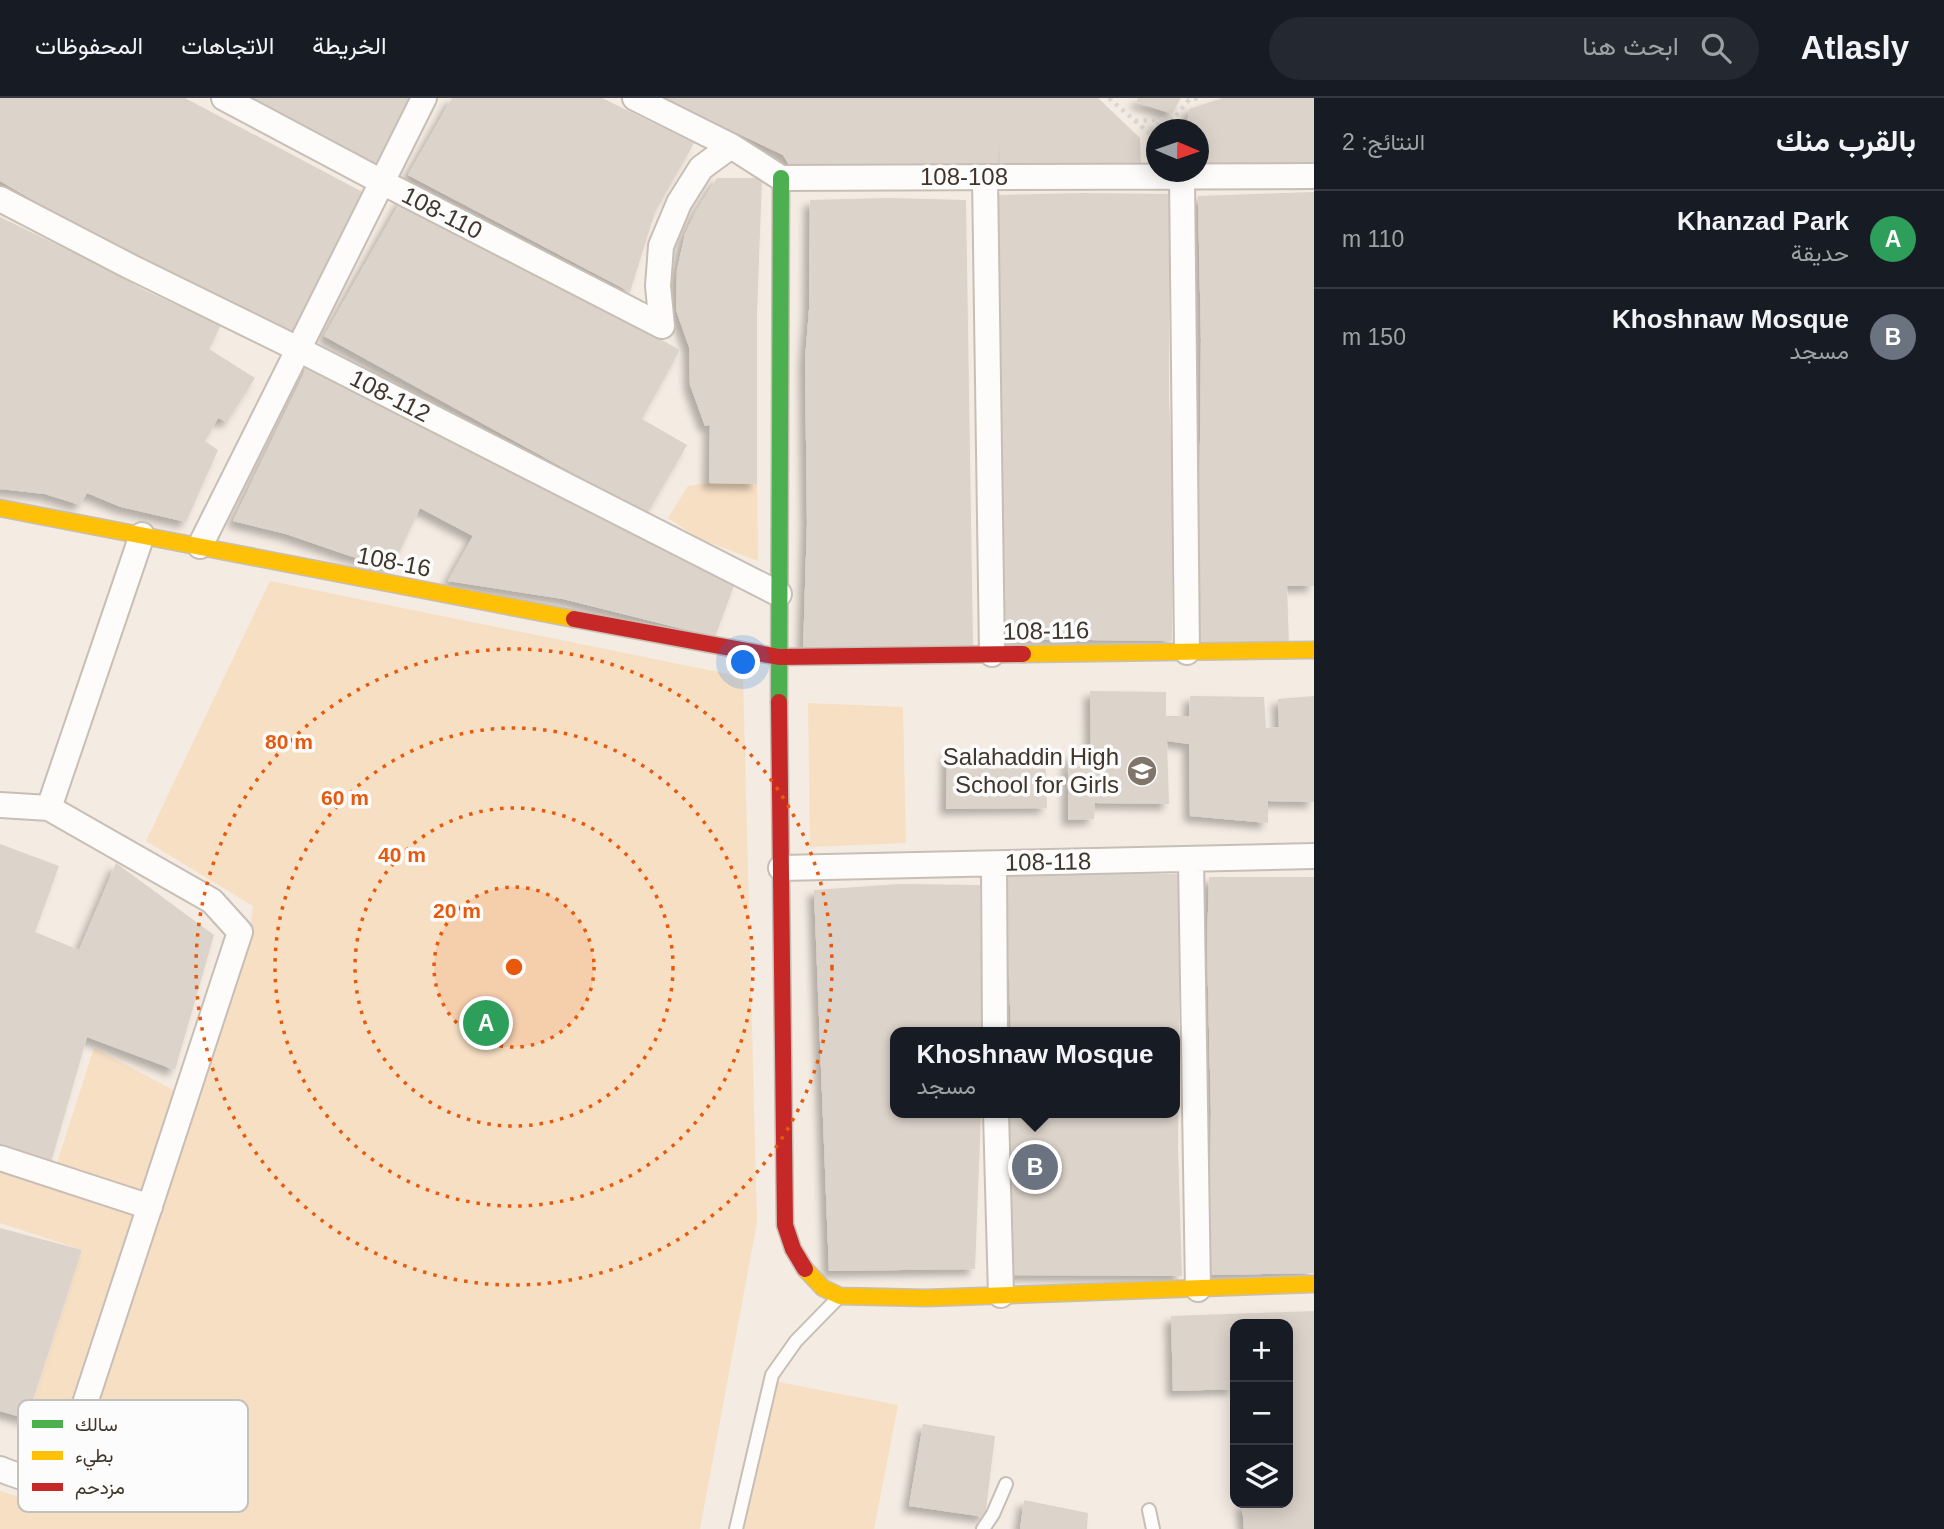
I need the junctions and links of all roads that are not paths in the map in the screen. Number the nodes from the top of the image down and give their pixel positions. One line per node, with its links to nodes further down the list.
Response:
1 (224, 98): 11 (street, 108-110)
2 (424, 98): 11 (street)
3 (635, 98): 4 (street)
4 (731, 146): 9 (street); 11 (street, 108-110)
5 (1146, 176): 8 (street, 108-108)
6 (1209, 176): 7 (street, 108-108)
7 (1314, 176)
8 (985, 177): 9 (street, 108-108); 20 (street)
9 (781, 178): 17 (street)
10 (1182, 182): 19 (street)
11 (382, 183): 13 (street)
12 (0, 199): 13 (street, 108-112)
13 (298, 349): 16 (street); 17 (street, 108-112)
14 (0, 508): 15 (street, 108-16)
15 (142, 535): 16 (street, 108-16); 23 (street)
16 (200, 546): 21 (street, 108-16)
17 (779, 594): 21 (street)
18 (1314, 650): 19 (street, 108-116)
19 (1187, 652): 20 (street, 108-116)
20 (992, 654): 21 (street, 108-116)
21 (779, 657): 27 (street)
22 (0, 805): 23 (street)
23 (49, 808): 31 (street)
24 (1314, 856): 25 (street, 108-118)
25 (1191, 859): 26 (street, 108-118); 33 (street)
26 (994, 863): 27 (street, 108-118); 28 (street)
27 (781, 868): 35 (street)
28 (995, 1027)
29 (996, 1118): 34 (street)
30 (0, 1158): 31 (street)
31 (150, 1207): 36 (street)
32 (1314, 1284): 33 (street)
33 (1198, 1289): 34 (street)
34 (1001, 1295): 35 (street)
35 (840, 1296): 41 (lane)
36 (86, 1400)
37 (0, 1469): 38 (street)
38 (18, 1476)
39 (1006, 1484): 42 (lane)
40 (1149, 1510): 43 (lane)
41 (736, 1529)
42 (983, 1529)
43 (1153, 1529)

